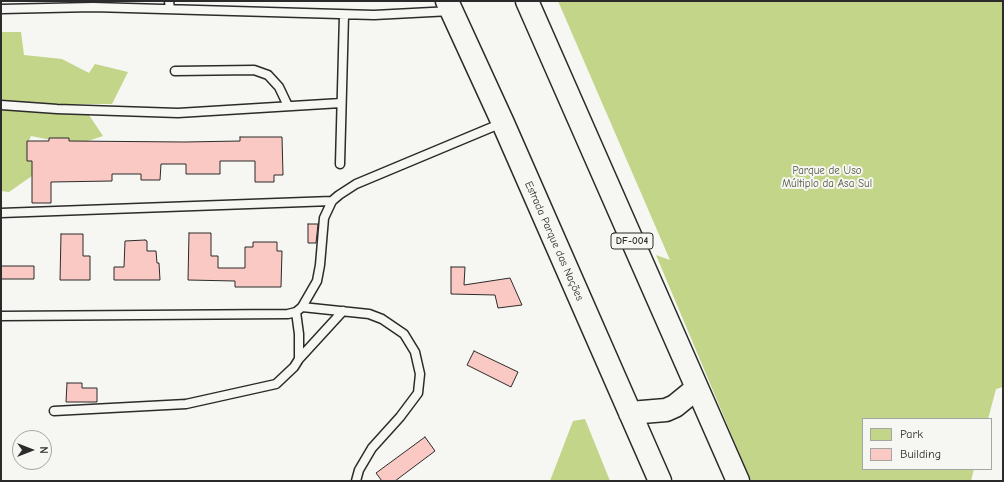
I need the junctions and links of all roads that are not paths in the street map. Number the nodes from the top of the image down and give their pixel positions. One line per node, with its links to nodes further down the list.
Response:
1 (527, 1): 18 (highway, DF-004)
2 (170, 5): 4 (lane); 5 (lane)
3 (449, 6): 5 (lane); 10 (highway, Estrada Parque das Nações)
4 (1, 9)
5 (344, 15): 7 (lane)
6 (175, 71): 9 (lane)
7 (341, 103): 9 (lane); 11 (lane)
8 (1, 105): 9 (lane)
9 (288, 106)
10 (503, 123): 12 (lane); 20 (highway, Estrada Parque das Nações)
11 (340, 164)
12 (332, 201): 13 (lane); 14 (lane)
13 (1, 213)
14 (299, 309): 15 (lane); 16 (lane); 17 (lane)
15 (343, 311): 17 (lane); 21 (lane)
16 (1, 316)
17 (299, 359): 19 (lane)
18 (697, 388): 20 (highway); 23 (highway, DF-004)
19 (54, 410)
20 (630, 413): 22 (highway, Estrada Parque das Nações)
21 (356, 481)
22 (660, 481)
23 (738, 481)

